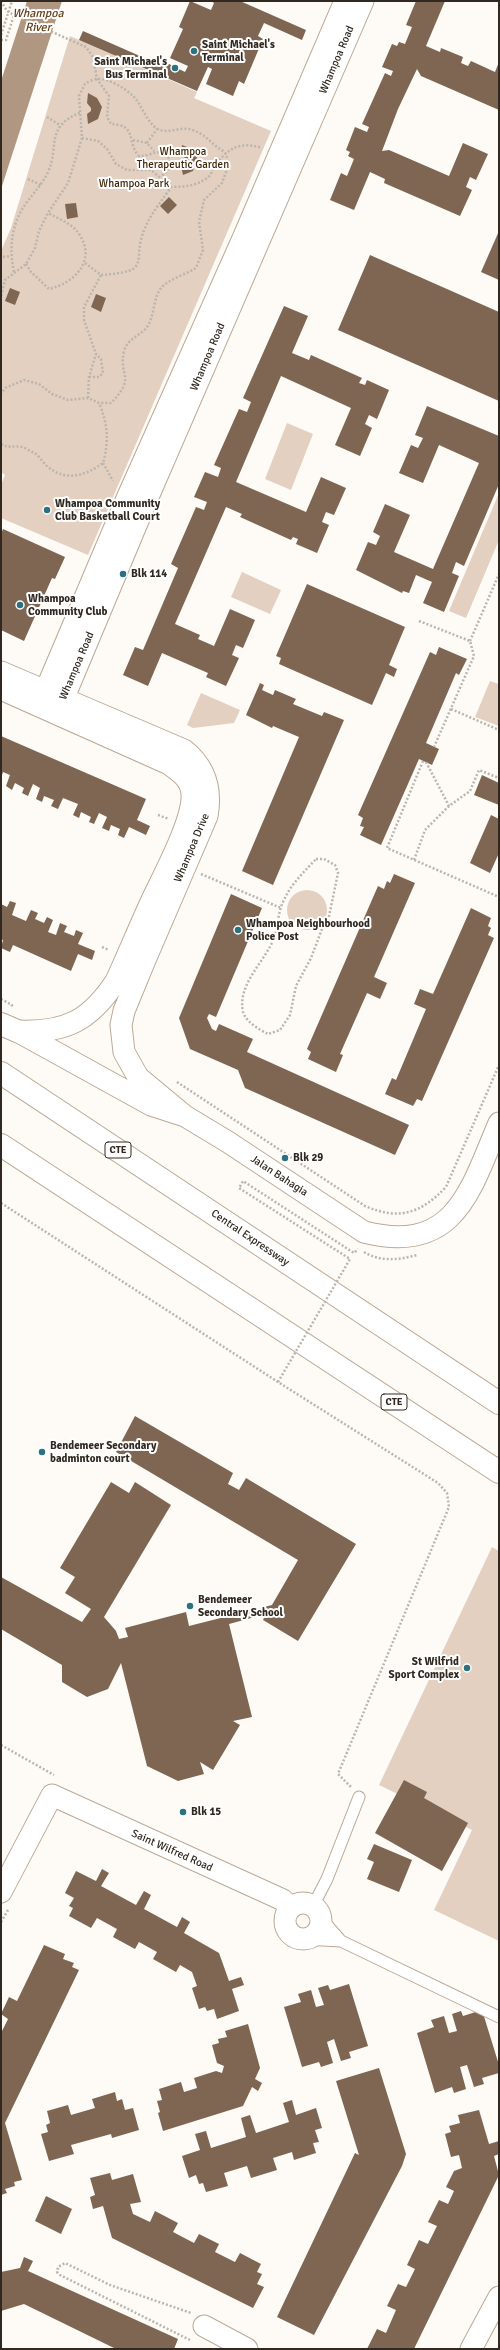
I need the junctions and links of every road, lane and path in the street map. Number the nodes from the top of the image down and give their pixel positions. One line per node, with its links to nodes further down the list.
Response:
1 (1, 1): 5 (path)
2 (12, 1): 5 (path)
3 (344, 1): 45 (street, Whampoa Road)
4 (363, 1): 45 (street, Whampoa Road)
5 (7, 11): 6 (path); 7 (path)
6 (14, 15): 8 (path); 9 (path)
7 (1, 36)
8 (1, 40)
9 (97, 79): 10 (path); 13 (path); 15 (path)
10 (81, 112): 12 (path); 14 (path)
11 (47, 117): 12 (path)
12 (60, 125): 22 (path)
13 (158, 128): 16 (path); 19 (path)
14 (82, 138): 20 (path); 24 (path)
15 (133, 140): 16 (path); 18 (path)
16 (147, 143): 18 (path)
17 (268, 150): 19 (path)
18 (154, 151): 20 (path)
19 (225, 152): 23 (path); 36 (path)
20 (161, 177): 23 (path)
21 (28, 179): 22 (path)
22 (41, 185): 25 (path)
23 (171, 187): 30 (path)
24 (48, 213): 27 (path); 28 (path)
25 (11, 256): 26 (path); 29 (path)
26 (3, 257)
27 (85, 263): 28 (path); 30 (path)
28 (26, 264): 29 (path)
29 (14, 272): 31 (path)
30 (101, 275): 32 (path)
31 (1, 296)
32 (96, 354): 33 (path); 33 (path)
33 (89, 377): 35 (path)
34 (1, 394): 35 (path)
35 (88, 398): 36 (path)
36 (98, 403): 38 (path)
37 (1, 444): 38 (path)
38 (103, 463): 39 (path)
39 (116, 486)
40 (499, 574): 42 (path)
41 (420, 621): 42 (path)
42 (470, 641): 46 (path)
43 (1, 672): 45 (street, Whampoa Drive)
44 (1, 689): 45 (street, Whampoa Drive)
45 (51, 703): 61 (street, Whampoa Drive); 65 (street, Whampoa Drive)
46 (451, 709): 47 (path); 48 (path)
47 (499, 730)
48 (434, 747)
49 (423, 761): 57 (path)
50 (426, 762): 52 (path)
51 (499, 778): 52 (path)
52 (449, 806): 57 (path)
53 (158, 815): 55 (path)
54 (172, 816): 55 (path)
55 (171, 820): 56 (path)
56 (168, 827)
57 (414, 860): 59 (path)
58 (196, 880): 60 (path)
59 (499, 897)
60 (282, 908): 60 (path)
61 (9, 1028): 65 (street, Jalan Bahagia)
62 (499, 1065): 64 (path)
63 (1, 1073): 71 (highway, Central Expressway / CTE)
64 (176, 1081)
65 (185, 1116): 66 (street, Jalan Bahagia)
66 (499, 1123)
67 (1, 1145): 72 (highway, CTE)
68 (1, 1203): 70 (path)
69 (358, 1248): 70 (path, bridge)
70 (278, 1382): 73 (path)
71 (499, 1403)
72 (499, 1472)
73 (359, 1797): 76 (lane)
74 (1, 1892): 75 (street, Saint Wilfred Road)
75 (290, 1909): 76 (street); 77 (street)
76 (317, 1912): 77 (street); 78 (lane)
77 (304, 1939): 78 (lane)
78 (341, 1941): 79 (lane)
79 (499, 2017)
80 (499, 2297): 83 (street)
81 (198, 2328): 81 (path); 82 (street)
82 (247, 2349)
83 (471, 2349)

